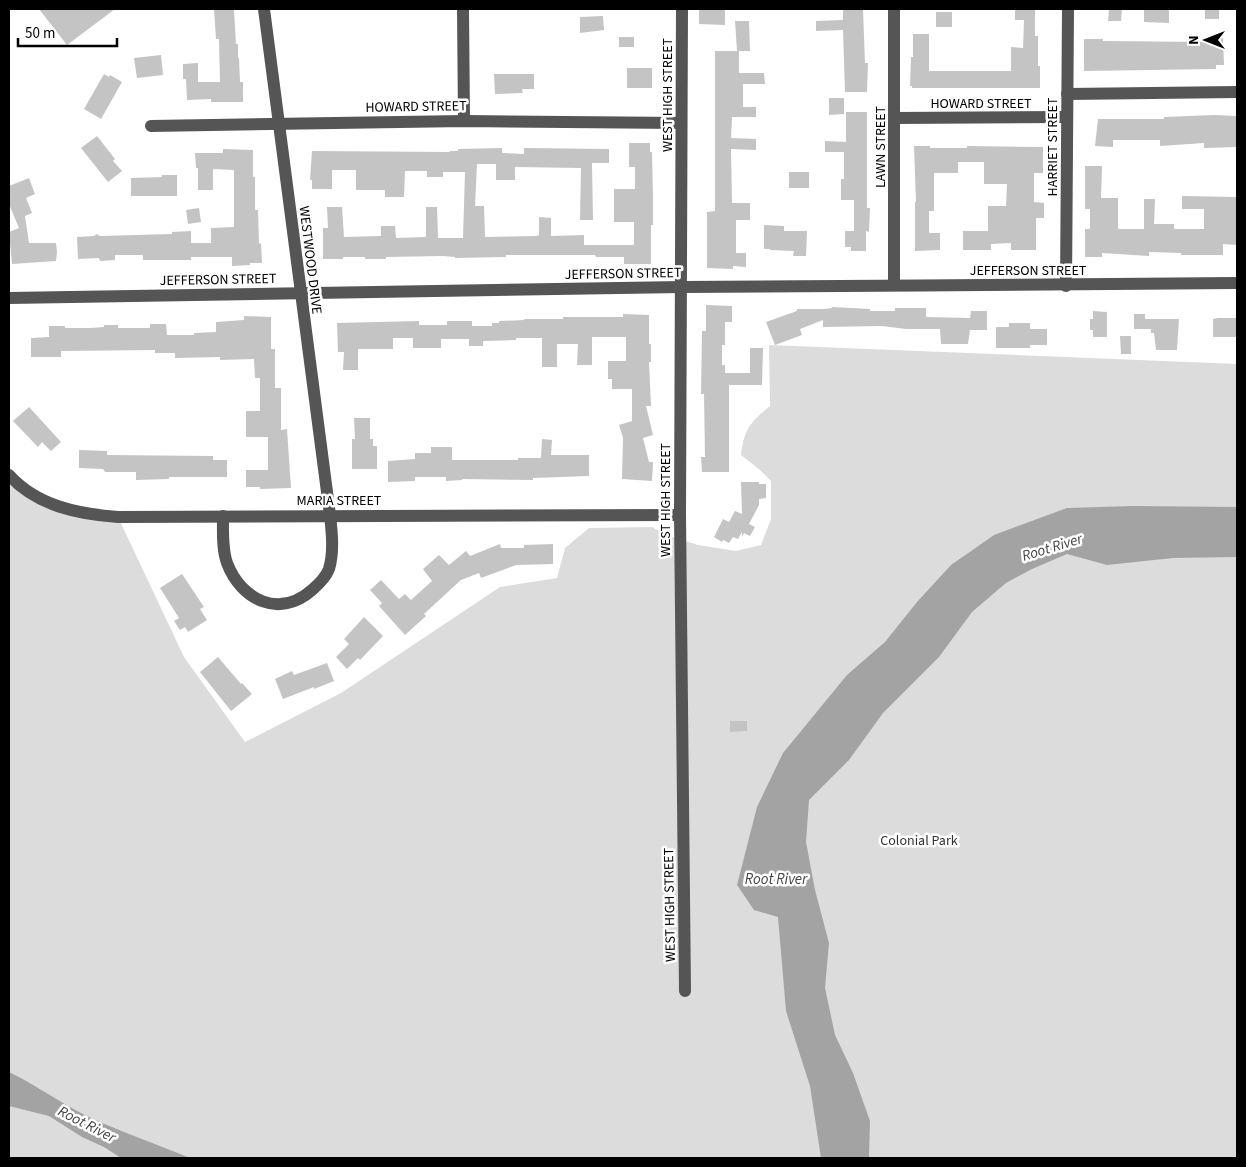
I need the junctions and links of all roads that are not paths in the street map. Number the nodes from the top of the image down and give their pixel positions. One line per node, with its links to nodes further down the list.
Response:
1 (264, 9): 12 (street, WESTWOOD DRIVE)
2 (463, 9): 10 (street)
3 (682, 9): 11 (street, WEST HIGH STREET)
4 (894, 9): 9 (street, LAWN STREET)
5 (1068, 9): 7 (street, HARRIET STREET)
6 (1237, 92): 7 (street)
7 (1067, 94): 8 (street, HARRIET STREET)
8 (1066, 117): 9 (street, HOWARD STREET); 16 (street, HARRIET STREET)
9 (895, 118): 15 (street, LAWN STREET)
10 (464, 120): 11 (street, HOWARD STREET); 12 (street, HOWARD STREET)
11 (681, 123): 17 (street, WEST HIGH STREET)
12 (279, 124): 13 (street, HOWARD STREET); 18 (street, WESTWOOD DRIVE)
13 (151, 126)
14 (1237, 283): 16 (street, JEFFERSON STREET)
15 (894, 285): 16 (street, JEFFERSON STREET); 17 (street, JEFFERSON STREET)
16 (1066, 286)
17 (681, 287): 18 (street, JEFFERSON STREET); 22 (street, WEST HIGH STREET)
18 (300, 292): 19 (street, JEFFERSON STREET); 21 (street, WESTWOOD DRIVE)
19 (9, 298)
20 (9, 475): 23 (street, MARIA STREET)
21 (330, 515): 22 (street, MARIA STREET); 23 (street, MARIA STREET); 23 (street)
22 (680, 515): 24 (street, WEST HIGH STREET)
23 (223, 516)
24 (685, 991)

